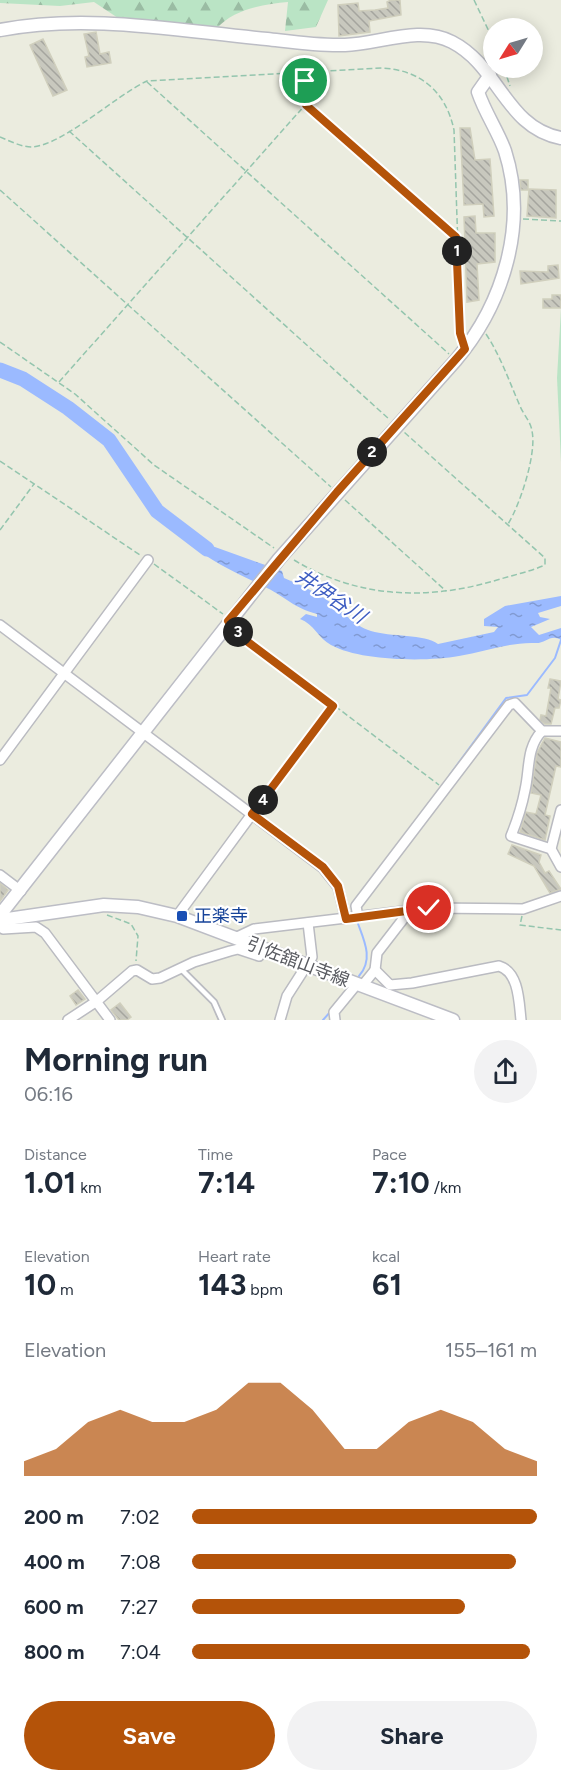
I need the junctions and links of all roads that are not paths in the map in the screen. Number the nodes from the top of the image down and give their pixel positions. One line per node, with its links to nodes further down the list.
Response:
1 (0, 30): 2 (street)
2 (483, 67)
3 (488, 78): 11 (street)
4 (492, 78): 5 (street)
5 (561, 138)
6 (148, 560): 8 (street)
7 (0, 625): 8 (street)
8 (64, 673): 11 (street); 12 (street)
9 (542, 731): 10 (street); 15 (street); 22 (street)
10 (561, 731)
11 (142, 732): 14 (street); 18 (street)
12 (0, 760)
13 (561, 810): 15 (street)
14 (252, 814): 21 (street); 24 (street)
15 (551, 849): 16 (street)
16 (561, 867)
17 (0, 875): 18 (street)
18 (21, 891): 23 (street)
19 (561, 896): 20 (street)
20 (404, 911): 22 (street); 30 (street)
21 (177, 916): 23 (street, 引佐舘山寺線); 26 (street, 引佐舘山寺線)
22 (358, 917): 24 (street)
23 (2, 918): 32 (street)
24 (346, 919): 25 (street)
25 (308, 923): 26 (street); 28 (street)
26 (235, 938): 27 (street, 引佐舘山寺線)
27 (263, 948): 28 (street, 引佐舘山寺線); 29 (street)
28 (309, 966): 31 (street, 引佐舘山寺線); 37 (street)
29 (181, 968): 32 (street); 36 (lane)
30 (375, 970): 31 (street); 39 (street)
31 (360, 985): 33 (street); 38 (street, 引佐舘山寺線)
32 (97, 1001): 34 (street); 35 (street)
33 (332, 1017)
34 (68, 1020)
35 (110, 1020)
36 (222, 1020)
37 (280, 1020)
38 (453, 1020)
39 (521, 1020)

